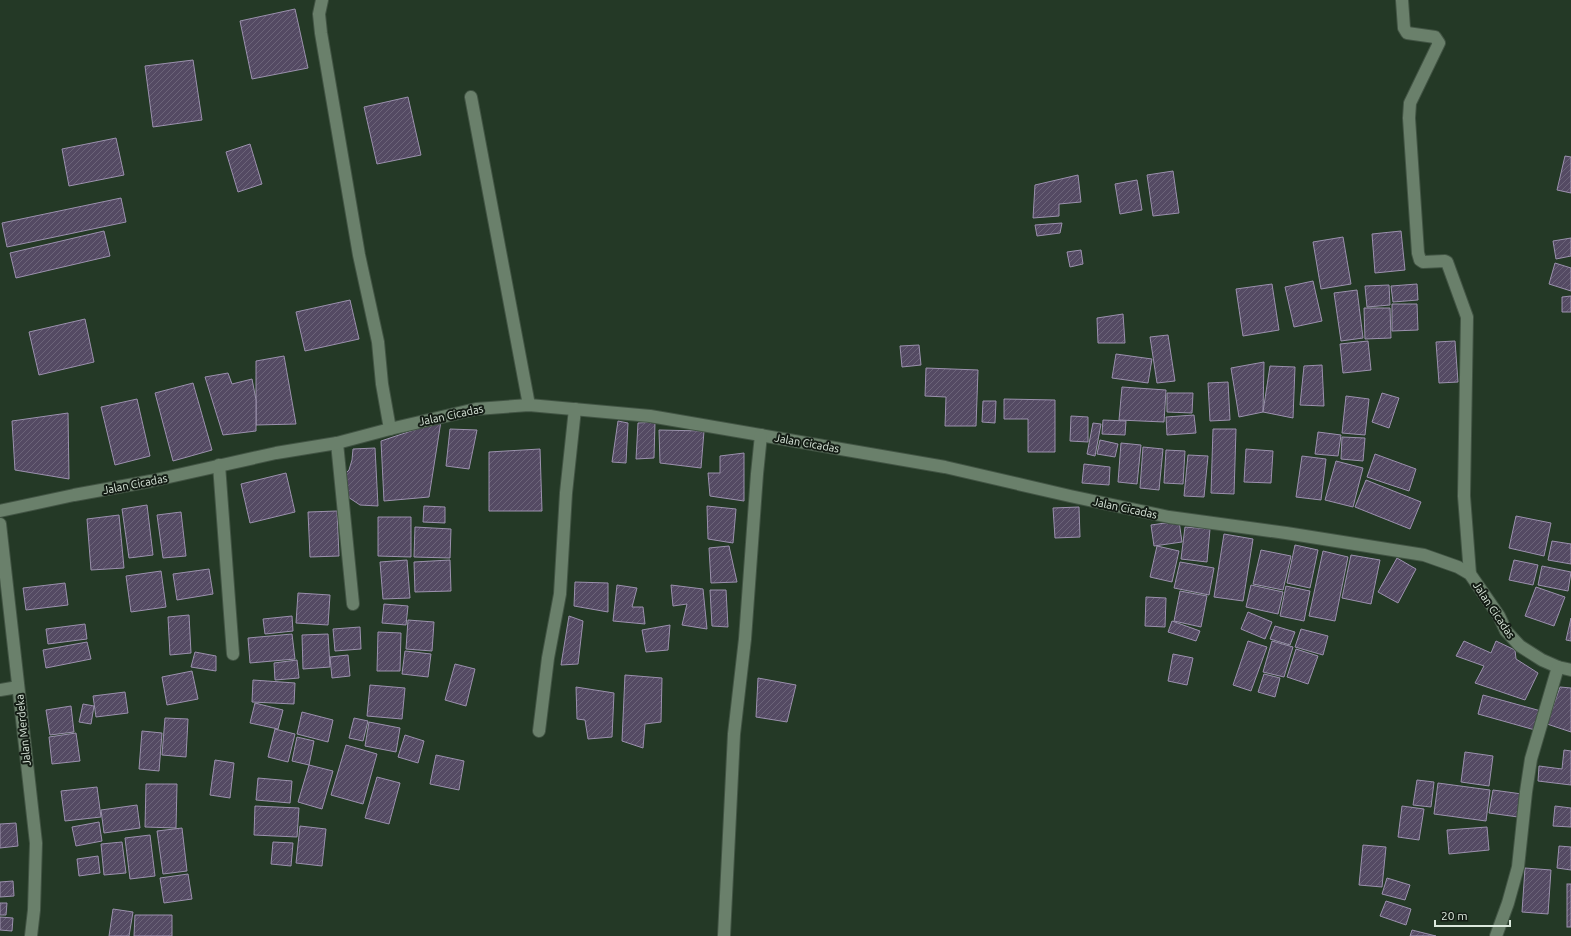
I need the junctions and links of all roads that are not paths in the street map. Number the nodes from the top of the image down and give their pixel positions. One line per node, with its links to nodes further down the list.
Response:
1 (322, 0): 6 (street)
2 (1402, 0): 12 (street)
3 (471, 97): 4 (street)
4 (529, 405): 5 (street, Jalan Cicadas); 6 (street, Jalan Cicadas)
5 (575, 409): 7 (street, Jalan Cicadas); 19 (street)
6 (390, 429): 8 (street, Jalan Cicadas)
7 (761, 436): 12 (street, Jalan Cicadas); 21 (street)
8 (337, 443): 9 (street, Jalan Cicadas); 13 (street)
9 (219, 465): 10 (street, Jalan Cicadas); 14 (street)
10 (0, 512)
11 (0, 524): 17 (street, Jalan Merdeka)
12 (1470, 574): 15 (street, Jalan Cicadas)
13 (353, 604)
14 (233, 654)
15 (1558, 667): 16 (street, Jalan Cicadas); 22 (street)
16 (1571, 670)
17 (18, 687): 18 (street); 20 (street, Jalan Merdeka)
18 (0, 690)
19 (539, 731)
20 (31, 936)
21 (724, 936)
22 (1496, 936)

